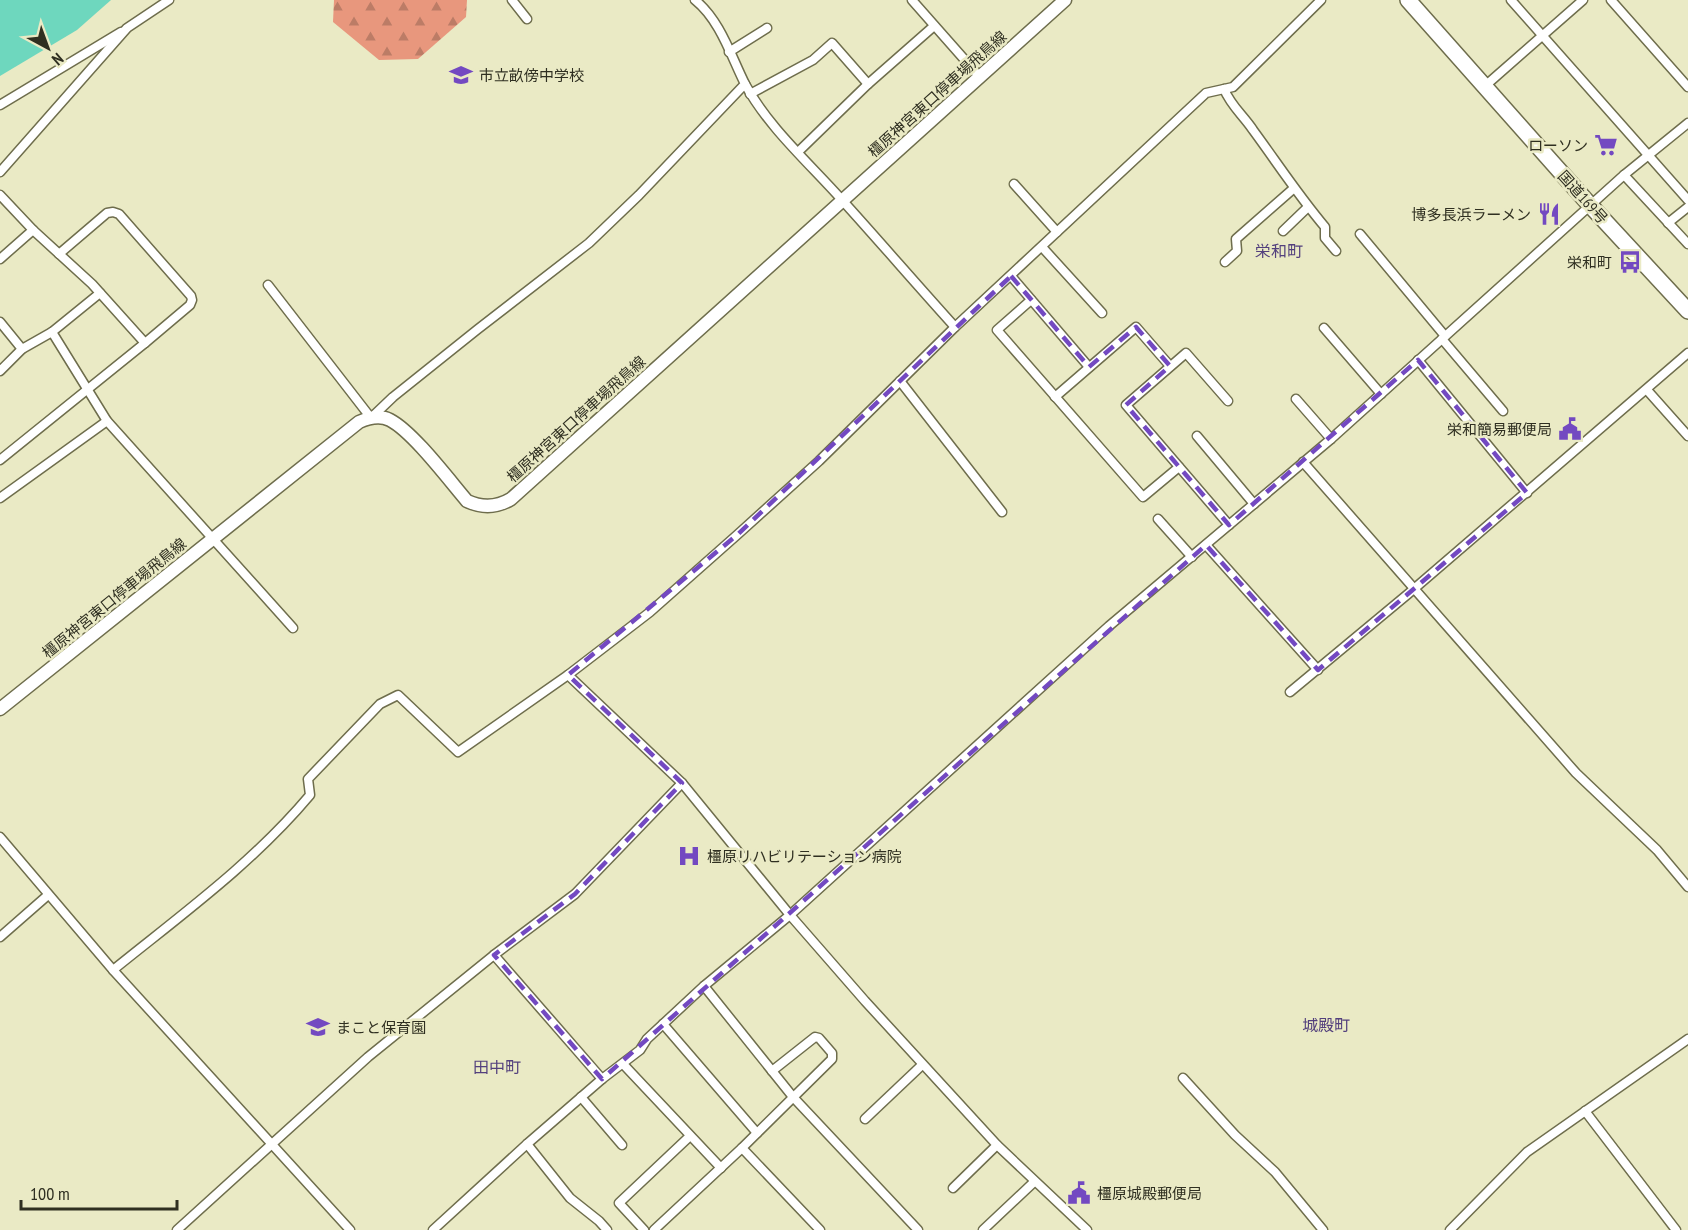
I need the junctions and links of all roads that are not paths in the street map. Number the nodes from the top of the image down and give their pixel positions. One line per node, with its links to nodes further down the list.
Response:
1 (169, 0): 13 (street)
2 (512, 0): 11 (street)
3 (695, 0): 16 (street)
4 (912, 0): 12 (street)
5 (1065, 0): 17 (main road, 橿原神宮東口停車場飛鳥線)
6 (1321, 0): 22 (street)
7 (1408, 0): 20 (highway, 国道169号)
8 (1511, 0): 15 (street)
9 (1583, 0): 15 (street)
10 (1611, 0): 21 (street)
11 (527, 19)
12 (934, 26): 17 (street); 19 (street)
13 (127, 28): 24 (street); 28 (street)
14 (767, 28): 16 (street)
15 (1543, 35): 20 (street); 27 (street)
16 (729, 52): 18 (street)
17 (979, 76): 33 (main road, 橿原神宮東口停車場飛鳥線)
18 (745, 84): 23 (street); 75 (street)
19 (868, 84): 23 (street); 26 (street)
20 (1485, 86): 35 (highway, 国道169号)
21 (1688, 87)
22 (1224, 89): 31 (street); 41 (street)
23 (750, 94): 26 (street)
24 (0, 105)
25 (1688, 123): 27 (street)
26 (798, 152): 33 (street)
27 (1647, 155): 29 (street); 34 (street)
28 (0, 172)
29 (1624, 175): 35 (street); 38 (street)
30 (1014, 184): 41 (street)
31 (1293, 189): 36 (street); 48 (street)
32 (0, 195): 39 (street)
33 (842, 199): 56 (street); 75 (main road, 橿原神宮東口停車場飛鳥線)
34 (1688, 200)
35 (1591, 205): 53 (highway, 国道169号); 59 (street)
36 (1308, 207): 40 (street); 45 (street)
37 (1688, 207): 38 (street)
38 (1668, 223): 43 (street)
39 (33, 230): 46 (street); 47 (street)
40 (1283, 231)
41 (1057, 232): 44 (street)
42 (1360, 234): 59 (street)
43 (1688, 244)
44 (1042, 246): 49 (street); 54 (street)
45 (1336, 251)
46 (59, 254): 51 (street); 60 (street)
47 (0, 259)
48 (1225, 262)
49 (1011, 276): 52 (street); 56 (street)
50 (268, 285): 75 (street)
51 (100, 293): 58 (street); 60 (street)
52 (1031, 300): 65 (street); 71 (street)
53 (1688, 311)
54 (1102, 313)
55 (0, 322): 61 (street)
56 (955, 327): 67 (street)
57 (1324, 328): 70 (street)
58 (52, 332): 61 (street); 68 (street)
59 (1443, 338): 63 (street); 74 (street)
60 (145, 343): 68 (street)
61 (22, 348): 66 (street)
62 (1688, 353): 69 (street)
63 (1418, 360): 70 (street); 83 (street)
64 (1170, 366): 65 (street); 73 (street); 82 (street)
65 (1089, 367): 71 (street)
66 (0, 371)
67 (900, 381): 86 (street); 95 (street)
68 (87, 390): 76 (street); 80 (street)
69 (1647, 390): 78 (street); 83 (street)
70 (1381, 394): 79 (street)
71 (1055, 397): 82 (street)
72 (1296, 399): 79 (street)
73 (1228, 401)
74 (1503, 411)
75 (371, 418): 89 (main road, 橿原神宮東口停車場飛鳥線)
76 (107, 421): 84 (street); 89 (street)
77 (1197, 436): 85 (street)
78 (1688, 436)
79 (1331, 439): 81 (street)
80 (0, 460)
81 (1303, 462): 85 (street); 92 (street)
82 (1179, 466): 88 (street)
83 (1527, 492): 92 (street)
84 (0, 498)
85 (1254, 504): 88 (street)
86 (1002, 512)
87 (1158, 519): 91 (street)
88 (1229, 525): 90 (street)
89 (213, 538): 93 (street); 97 (main road, 橿原神宮東口停車場飛鳥線)
90 (1206, 545): 91 (street); 94 (street)
91 (1192, 557): 102 (street)
92 (1416, 588): 94 (street); 100 (street)
93 (293, 628)
94 (1318, 670): 96 (street)
95 (568, 675): 98 (street); 105 (street)
96 (1290, 692)
97 (0, 709)
98 (682, 783): 102 (street); 104 (street)
99 (0, 837): 101 (street)
100 (1688, 887)
101 (48, 895): 103 (street); 105 (street)
102 (790, 915): 106 (street); 110 (street)
103 (0, 937)
104 (494, 955): 113 (street); 121 (street)
105 (113, 970): 121 (street)
106 (704, 986): 107 (street); 111 (street)
107 (663, 1024): 109 (street); 118 (street)
108 (1687, 1042): 116 (street)
109 (623, 1064): 113 (street); 119 (street)
110 (922, 1065): 117 (street); 122 (street)
111 (772, 1071): 115 (street); 115 (street)
112 (1183, 1078): 138 (street)
113 (602, 1079): 114 (street)
114 (581, 1097): 120 (street); 123 (street)
115 (793, 1097): 118 (street); 128 (street)
116 (1585, 1111): 139 (street); 140 (street)
117 (865, 1119)
118 (757, 1133): 124 (street)
119 (690, 1136): 125 (street); 133 (street)
120 (527, 1144): 131 (street); 132 (street)
121 (272, 1145): 129 (street); 130 (street)
122 (997, 1145): 126 (street); 127 (street)
123 (622, 1146)
124 (742, 1148): 125 (street); 135 (street)
125 (721, 1168): 134 (street)
126 (1034, 1182): 136 (street); 137 (street)
127 (953, 1188)
128 (916, 1229)
129 (177, 1230)
130 (350, 1230)
131 (433, 1230)
132 (607, 1230)
133 (644, 1230)
134 (654, 1230)
135 (820, 1230)
136 (984, 1230)
137 (1088, 1230)
138 (1323, 1230)
139 (1450, 1230)
140 (1676, 1230)

